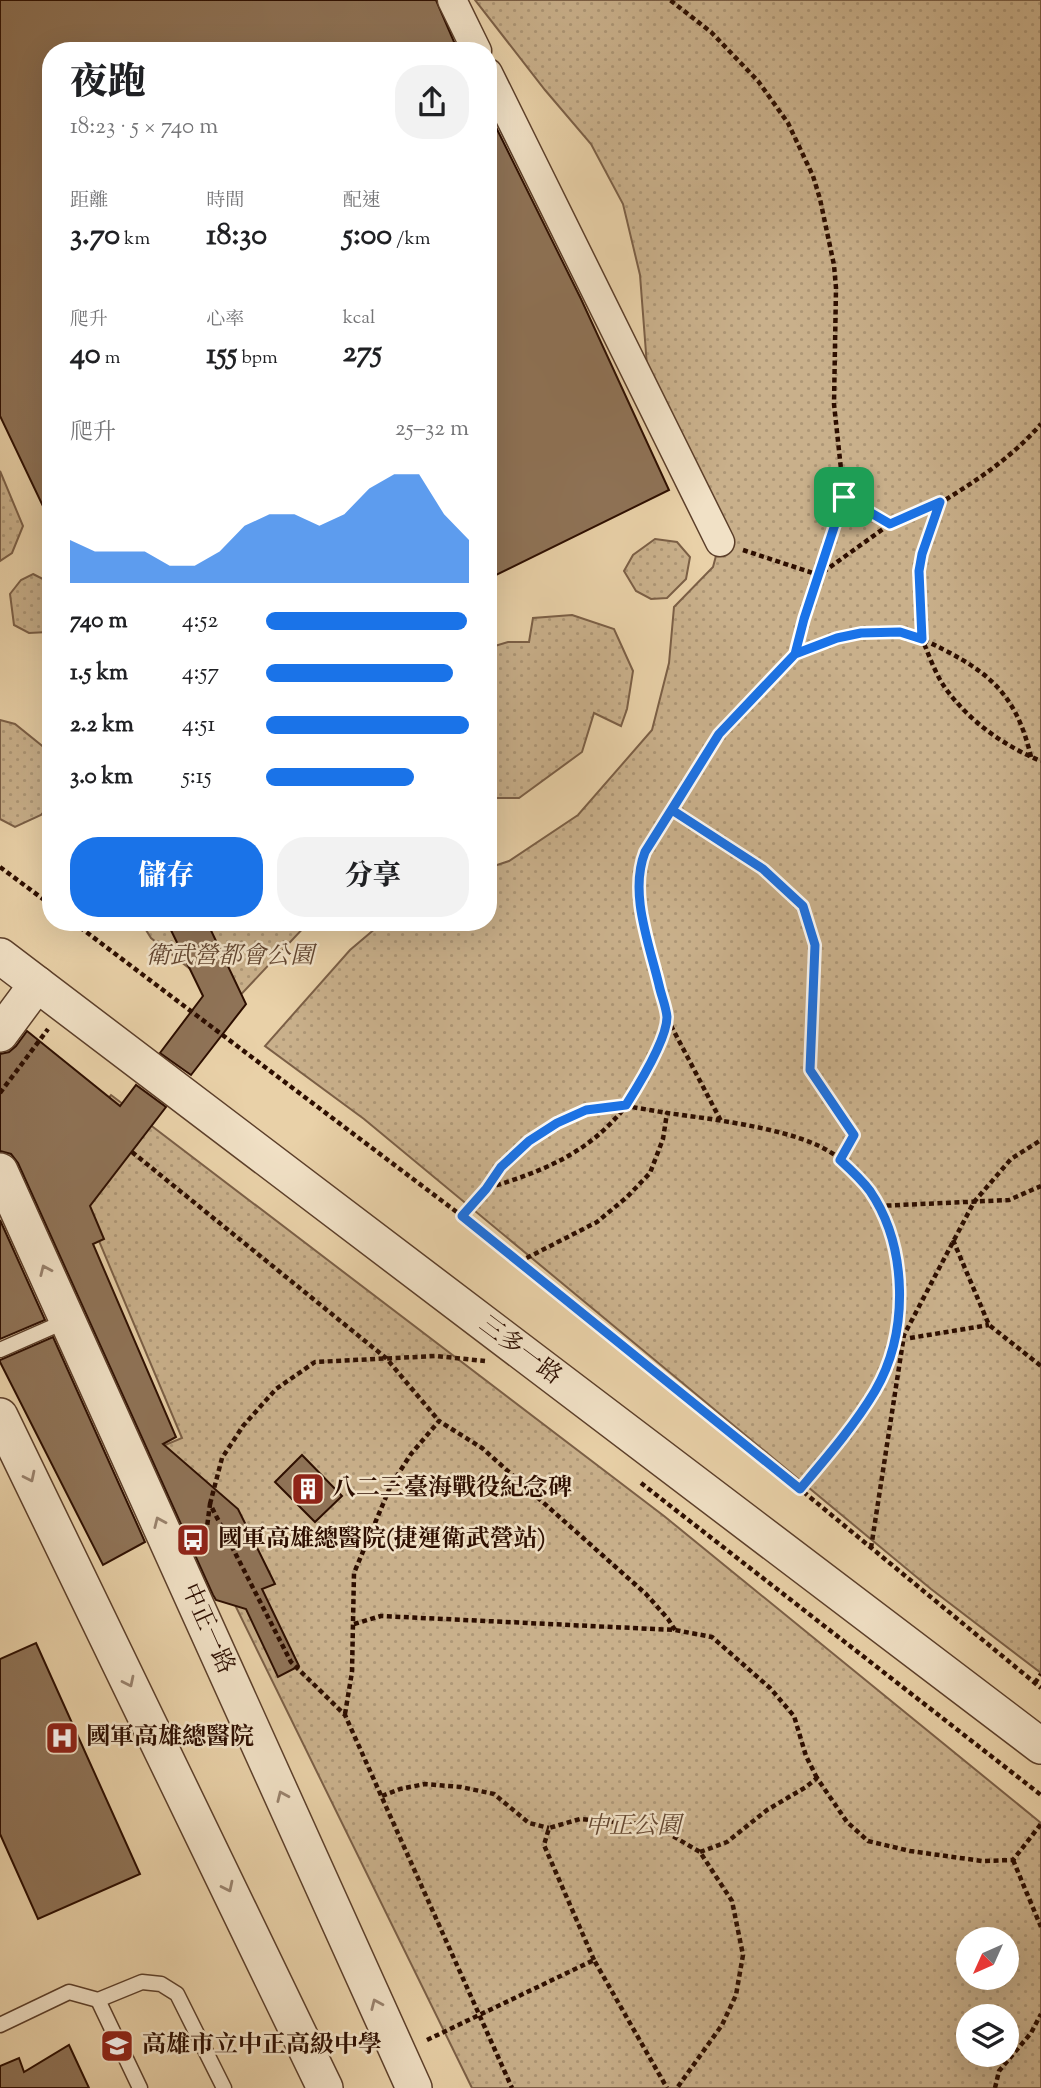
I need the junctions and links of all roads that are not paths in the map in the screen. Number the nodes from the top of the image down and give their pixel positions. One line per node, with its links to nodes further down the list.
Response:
1 (452, 0): 2 (street)
2 (473, 42)
3 (497, 91): 4 (street)
4 (720, 542)
5 (0, 956): 6 (street, 三多一路)
6 (37, 984): 7 (street); 12 (street, 三多一路)
7 (0, 1034)
8 (0, 1171): 9 (street, 中正一路, one-way to 8)
9 (67, 1320): 10 (lane); 18 (street, 中正一路, one-way to 9)
10 (0, 1350)
11 (0, 1416): 17 (street, one-way to 17)
12 (1041, 1746)
13 (98, 2000): 14 (lane); 15 (lane); 16 (lane)
14 (0, 2025)
15 (140, 2088)
16 (223, 2088)
17 (326, 2088)
18 (414, 2088)

